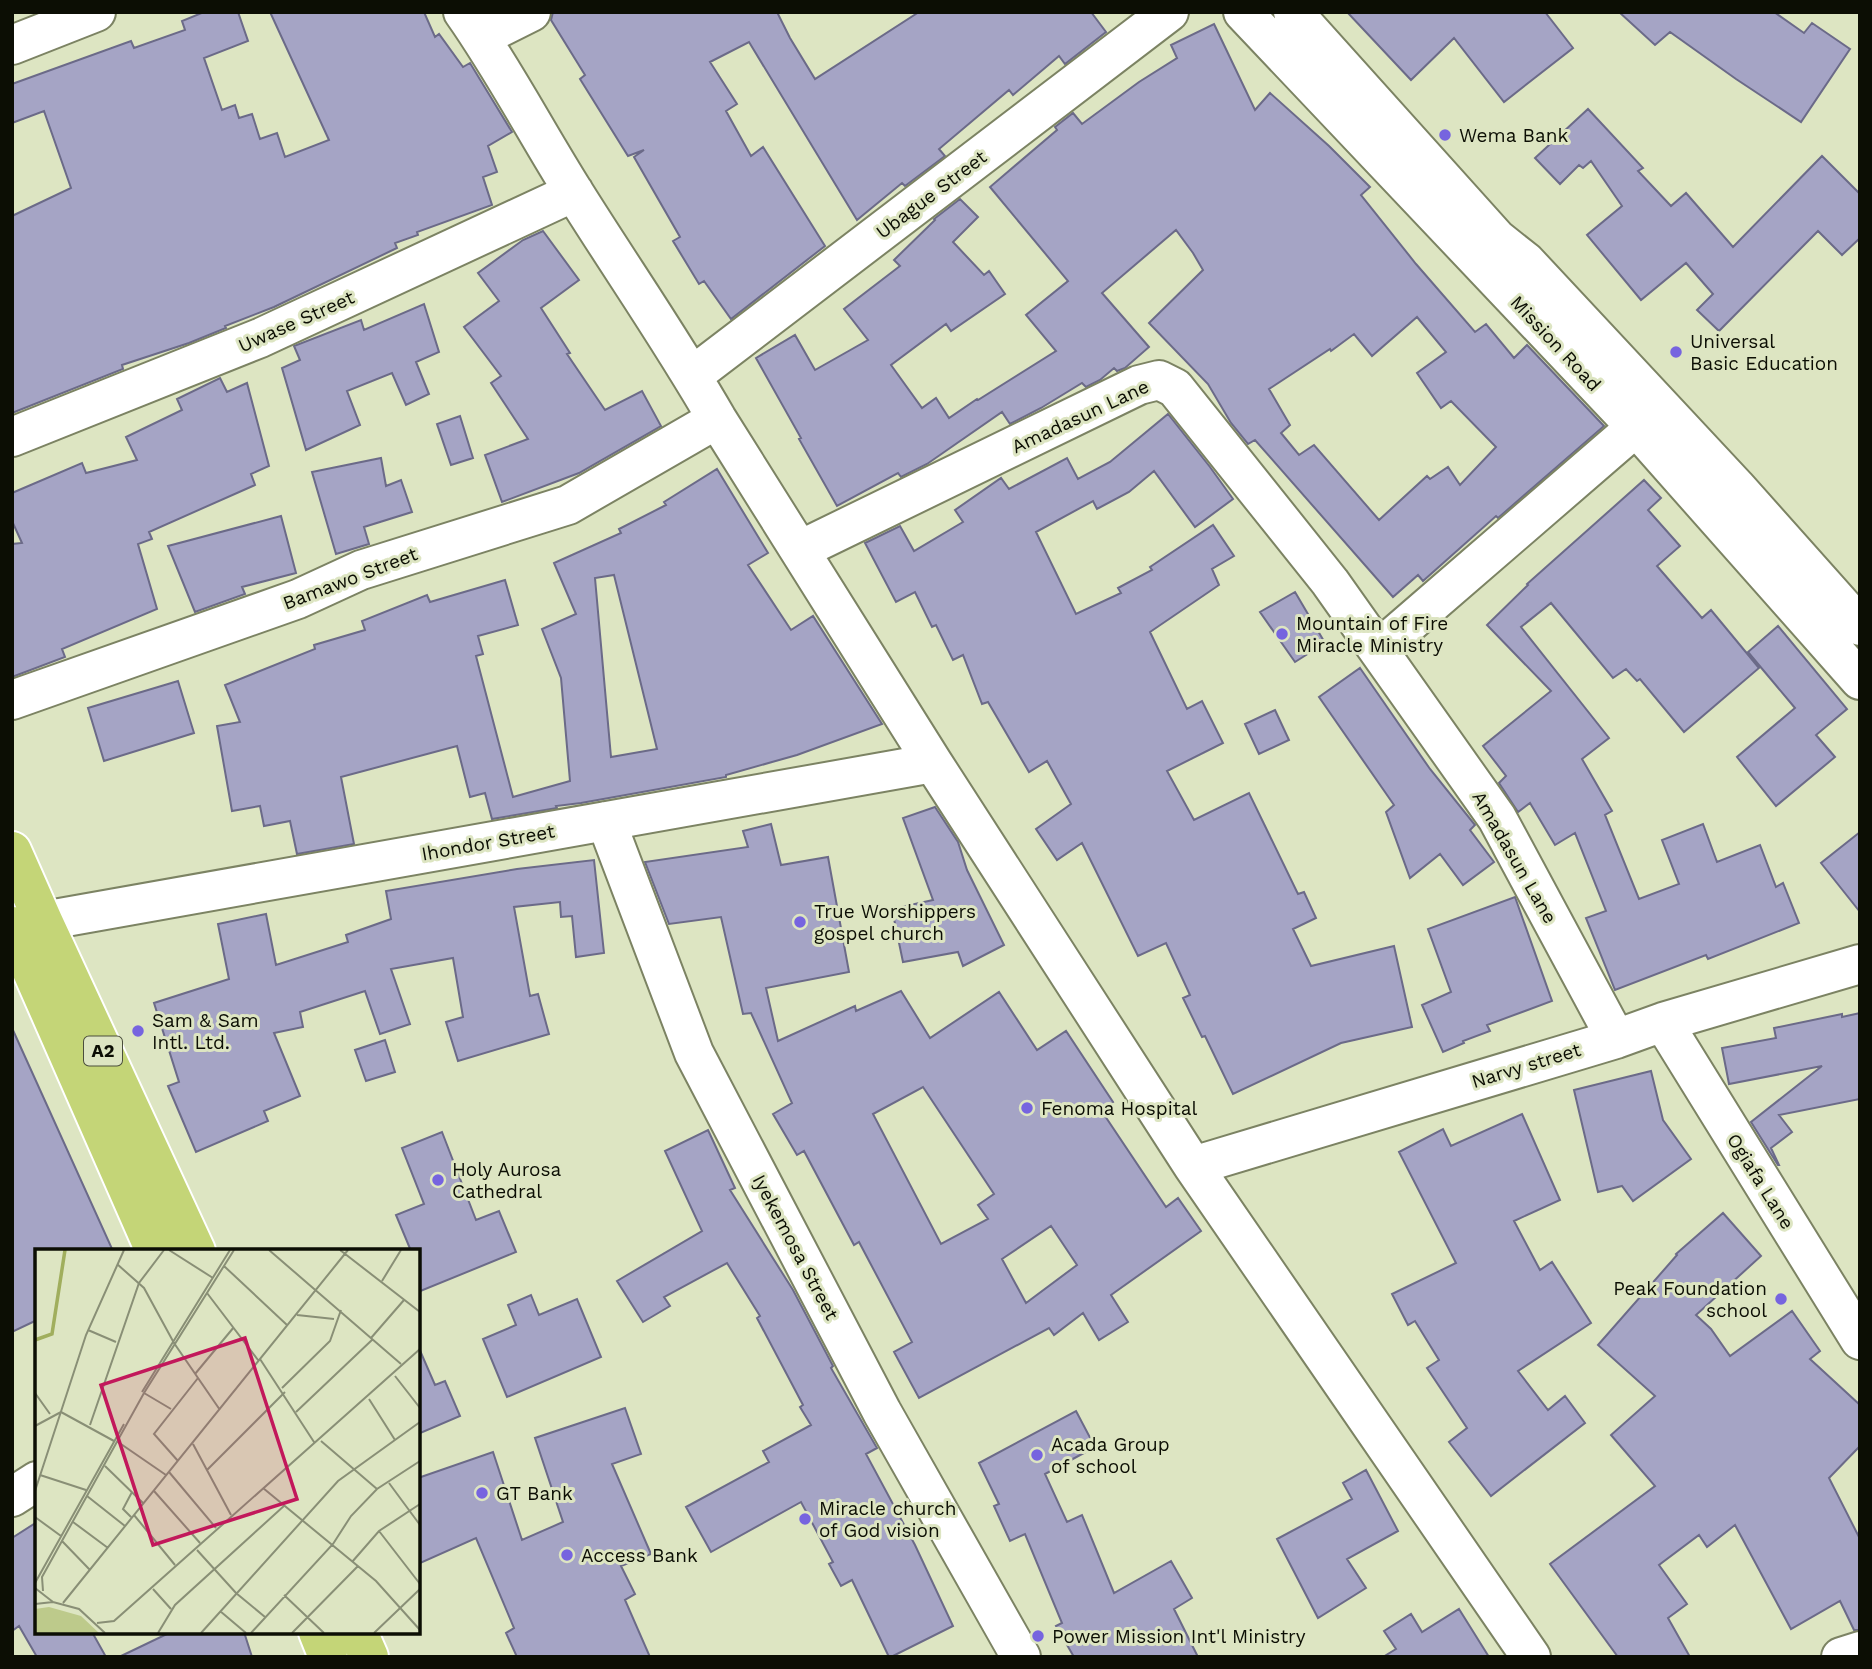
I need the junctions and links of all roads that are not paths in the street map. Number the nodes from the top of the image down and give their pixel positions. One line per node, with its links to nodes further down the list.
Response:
1 (96, 12): 7 (street)
2 (531, 12): 6 (street)
3 (1169, 12): 9 (street, Ubague Street)
4 (1244, 12): 11 (street, Mission Road)
5 (1293, 12): 14 (street, Mission Road)
6 (472, 25): 8 (street)
7 (12, 45)
8 (574, 192): 9 (street); 12 (street, Uwase Street)
9 (692, 376): 10 (street)
10 (717, 419): 13 (street); 17 (street, Bamawo Street)
11 (1636, 427): 15 (street); 16 (street, Mission Road)
12 (12, 437)
13 (800, 550): 15 (street, Amadasun Lane); 18 (street)
14 (1860, 626)
15 (1378, 650): 24 (street, Amadasun Lane)
16 (1860, 680)
17 (12, 700)
18 (933, 763): 19 (street, Ihondor Street); 25 (street)
19 (606, 821): 21 (street, Ihondor Street); 36 (street, Iyekemosa Street)
20 (12, 851): 21 (highway, A2)
21 (27, 924): 26 (highway, A2); 27 (highway, A2)
22 (1860, 964): 23 (street, Narvy street)
23 (1662, 1022): 24 (street, Narvy street); 28 (street, Ogiafa Lane)
24 (1616, 1038): 25 (street, Narvy street)
25 (1192, 1166): 37 (street)
26 (154, 1249)
27 (195, 1249)
28 (1860, 1340)
29 (35, 1482): 30 (street)
30 (12, 1497)
31 (319, 1634): 34 (highway)
32 (359, 1634): 35 (highway)
33 (1860, 1650): 38 (street)
34 (328, 1657)
35 (369, 1657)
36 (1021, 1657)
37 (1531, 1657)
38 (1841, 1657)

